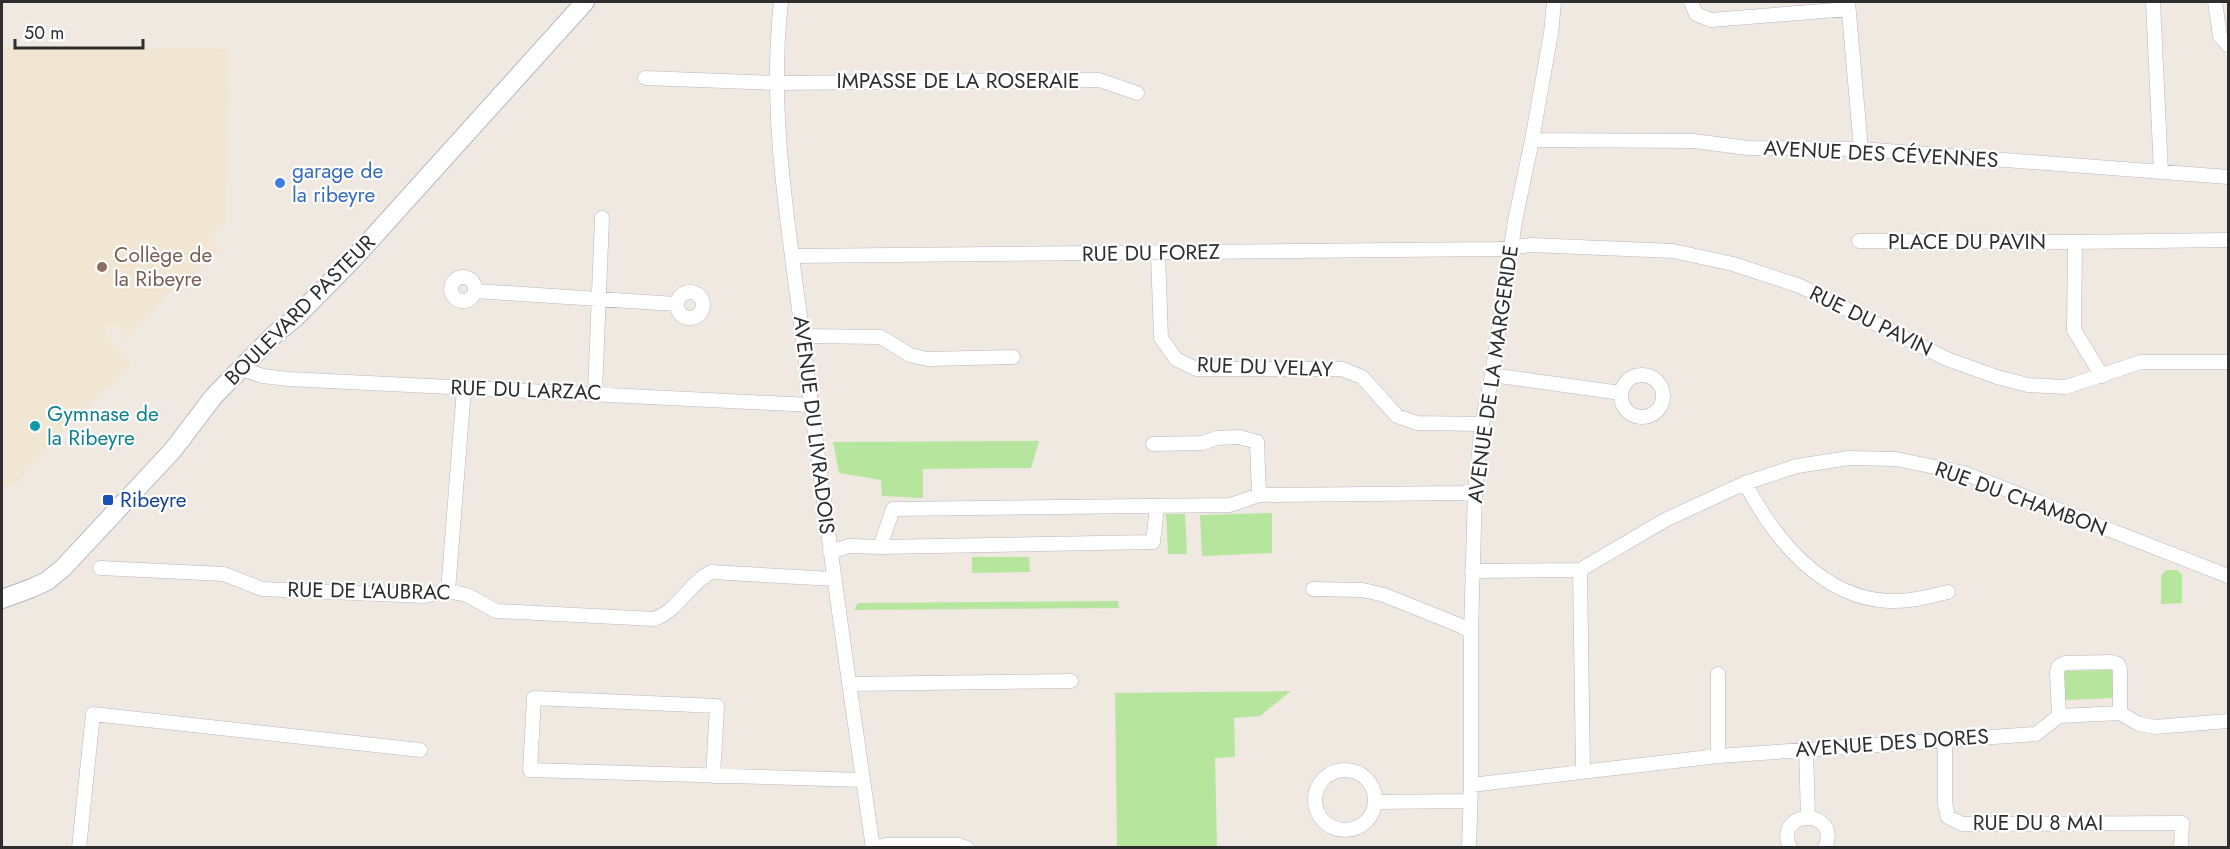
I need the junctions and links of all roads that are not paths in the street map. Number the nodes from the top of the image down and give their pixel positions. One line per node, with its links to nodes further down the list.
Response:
1 (585, 2): 29 (main road, BOULEVARD PASTEUR)
2 (781, 2): 10 (street, AVENUE DU LIVRADOIS)
3 (1554, 2): 12 (street, AVENUE DE LA MARGERIDE)
4 (1691, 2): 7 (street)
5 (2154, 2): 14 (street)
6 (2215, 2): 8 (street)
7 (1848, 5): 13 (street)
8 (2229, 45)
9 (645, 78): 10 (street, IMPASSE DE LA ROSERAIE)
10 (777, 82): 11 (street, IMPASSE DE LA ROSERAIE); 22 (street, AVENUE DU LIVRADOIS)
11 (1137, 93)
12 (1532, 141): 13 (street, AVENUE DES CÉVENNES); 20 (street, AVENUE DE LA MARGERIDE)
13 (1861, 149): 14 (street, AVENUE DES CÉVENNES)
14 (2161, 172): 15 (street, AVENUE DES CÉVENNES)
15 (2229, 177)
16 (602, 218): 24 (street)
17 (2229, 240): 19 (street, PLACE DU PAVIN)
18 (1859, 241): 19 (street, PLACE DU PAVIN)
19 (2075, 242): 31 (street, PLACE DU PAVIN)
20 (1510, 248): 21 (street, RUE DU FOREZ); 30 (street, AVENUE DE LA MARGERIDE); 31 (street, RUE DU PAVIN)
21 (1158, 253): 22 (street, RUE DU FOREZ); 36 (street, RUE DU VELAY)
22 (792, 256): 26 (street, AVENUE DU LIVRADOIS)
23 (475, 291): 24 (street)
24 (597, 300): 25 (street); 33 (street)
25 (676, 304)
26 (803, 336): 27 (street); 35 (street, AVENUE DU LIVRADOIS)
27 (1013, 357)
28 (2229, 362): 31 (street, RUE DU PAVIN)
29 (241, 369): 32 (street, RUE DU LARZAC); 52 (main road, BOULEVARD PASTEUR)
30 (1492, 375): 34 (street); 36 (street, AVENUE DE LA MARGERIDE)
31 (2102, 376)
32 (464, 388): 33 (street, RUE DU LARZAC); 50 (street)
33 (595, 393): 35 (street, RUE DU LARZAC)
34 (1621, 393)
35 (811, 405): 43 (street, AVENUE DU LIVRADOIS)
36 (1482, 424): 39 (street, AVENUE DE LA MARGERIDE)
37 (1153, 444): 40 (street)
38 (1745, 483): 45 (street, RUE DU CHAMBON); 47 (street, RUE DU CHAMBON); 51 (street)
39 (1475, 491): 40 (street); 46 (street, AVENUE DE LA MARGERIDE)
40 (1259, 495): 41 (street)
41 (1157, 507): 42 (street); 42 (street)
42 (880, 547): 43 (street)
43 (830, 552): 48 (street, AVENUE DU LIVRADOIS)
44 (100, 568): 50 (street, RUE DE L'AUBRAC)
45 (1580, 570): 46 (street, RUE DU CHAMBON); 64 (street)
46 (1472, 571): 53 (street, AVENUE DE LA MARGERIDE)
47 (2229, 576)
48 (833, 579): 50 (street, RUE DE L'AUBRAC); 56 (street, AVENUE DU LIVRADOIS)
49 (1313, 590): 53 (street)
50 (448, 591)
51 (1948, 592)
52 (2, 599)
53 (1471, 632): 67 (street, AVENUE DE LA MARGERIDE)
54 (1718, 674): 63 (street)
55 (1071, 681): 56 (street)
56 (849, 684): 66 (street, AVENUE DU LIVRADOIS)
57 (2120, 714): 58 (street); 58 (street); 59 (street)
58 (2059, 716): 60 (street, AVENUE DES DORES)
59 (2229, 721)
60 (1945, 740): 61 (street, AVENUE DES DORES); 77 (street, RUE DU 8 MAI)
61 (1806, 748): 63 (street, AVENUE DES DORES); 70 (street)
62 (420, 750): 72 (street)
63 (1718, 756): 64 (street, AVENUE DES DORES)
64 (1583, 772): 67 (street, AVENUE DES DORES)
65 (713, 776): 65 (street); 66 (street)
66 (863, 780): 73 (street, AVENUE DU LIVRADOIS)
67 (1471, 785): 68 (street)
68 (1469, 801): 69 (street); 71 (street)
69 (1376, 802): 69 (street)
70 (1808, 817): 75 (street); 76 (street)
71 (1469, 846)
72 (79, 848)
73 (874, 848): 74 (street)
74 (967, 848)
75 (1790, 848)
76 (1824, 848)
77 (2181, 848)

